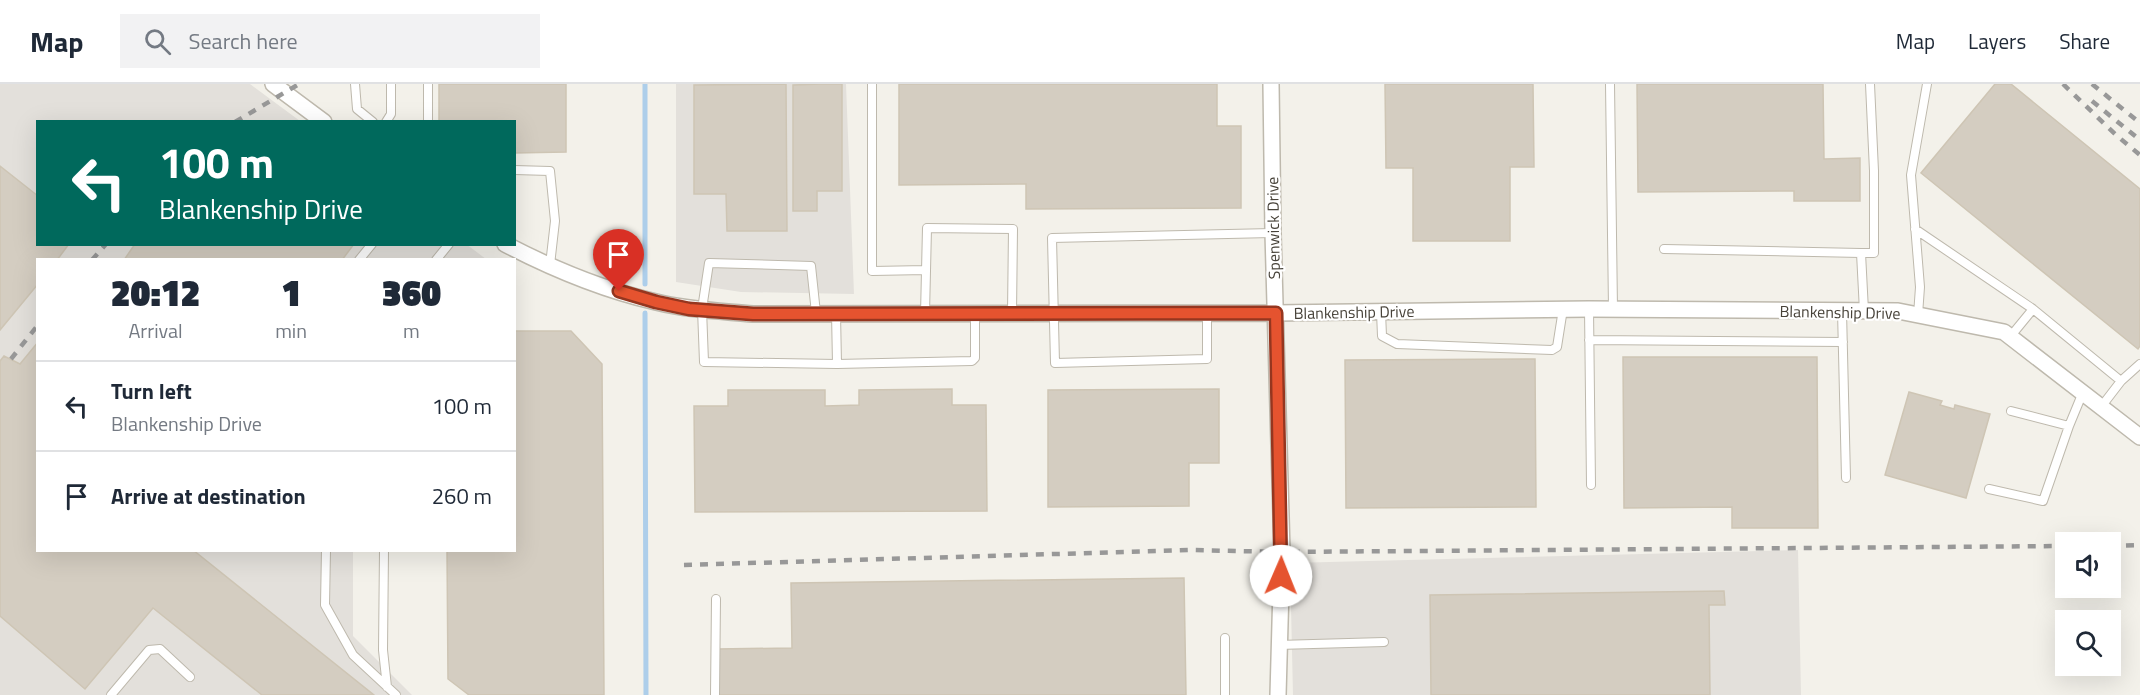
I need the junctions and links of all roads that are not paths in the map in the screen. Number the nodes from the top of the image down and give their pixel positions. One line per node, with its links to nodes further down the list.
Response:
1 (273, 84): 10 (street)
2 (356, 84): 11 (lane)
3 (391, 84): 12 (lane)
4 (428, 84): 13 (lane)
5 (872, 84): 25 (lane)
6 (1272, 84): 16 (street, Spenwick Drive)
7 (1610, 84): 29 (lane)
8 (1870, 84): 21 (lane)
9 (1927, 84): 15 (lane)
10 (321, 120)
11 (371, 120)
12 (387, 120)
13 (428, 120)
14 (516, 170): 24 (lane)
15 (1915, 229): 30 (lane); 42 (lane)
16 (1273, 233): 37 (lane); 39 (street, Spenwick Drive)
17 (370, 246): 22 (lane)
18 (447, 246): 23 (lane)
19 (509, 246): 24 (street, Blankenship Drive)
20 (1664, 249): 21 (lane)
21 (1861, 253): 32 (lane)
22 (361, 258)
23 (438, 258)
24 (550, 266): 26 (street, Blankenship Drive)
25 (926, 270): 36 (lane); 40 (lane)
26 (702, 309): 34 (street, Blankenship Drive); 34 (lane); 46 (lane)
27 (1563, 309): 28 (street, Blankenship Drive); 33 (street, Blankenship Drive); 33 (lane)
28 (1588, 309): 29 (street, Blankenship Drive); 44 (lane)
29 (1613, 309): 31 (street, Blankenship Drive)
30 (2033, 309): 43 (lane); 48 (lane)
31 (1842, 311): 32 (street, Blankenship Drive); 45 (lane)
32 (1864, 311): 42 (street, Blankenship Drive)
33 (1381, 312): 39 (street, Blankenship Drive)
34 (816, 313): 35 (street, Blankenship Drive)
35 (836, 313): 40 (street, Blankenship Drive); 46 (lane)
36 (1012, 313): 37 (street, Blankenship Drive); 41 (street, Blankenship Drive)
37 (1053, 313): 38 (street, Blankenship Drive); 38 (lane)
38 (1207, 313): 39 (street, Blankenship Drive)
39 (1276, 313): 62 (street, Spenwick Drive)
40 (925, 314): 41 (street, Blankenship Drive)
41 (975, 314): 46 (lane)
42 (1918, 315): 43 (street, Blankenship Drive)
43 (2010, 337): 49 (street, Blankenship Drive)
44 (1589, 340): 45 (lane); 55 (lane)
45 (1843, 342): 54 (lane)
46 (837, 364)
47 (2140, 364): 48 (lane)
48 (2121, 381): 50 (lane)
49 (2083, 392): 50 (street, Blankenship Drive); 52 (lane)
50 (2101, 406): 53 (street, Blankenship Drive)
51 (2011, 411): 52 (lane)
52 (2069, 426): 56 (lane)
53 (2140, 437)
54 (1846, 478)
55 (1591, 485)
56 (1989, 489)
57 (326, 552): 64 (lane)
58 (384, 552): 64 (lane)
59 (716, 599): 67 (lane)
60 (1225, 638): 68 (lane)
61 (1384, 642): 62 (lane)
62 (1278, 645): 69 (street, Spenwick Drive)
63 (190, 677): 65 (lane)
64 (387, 687): 66 (lane)
65 (111, 695)
66 (396, 695)
67 (715, 695)
68 (1225, 695)
69 (1278, 695)

